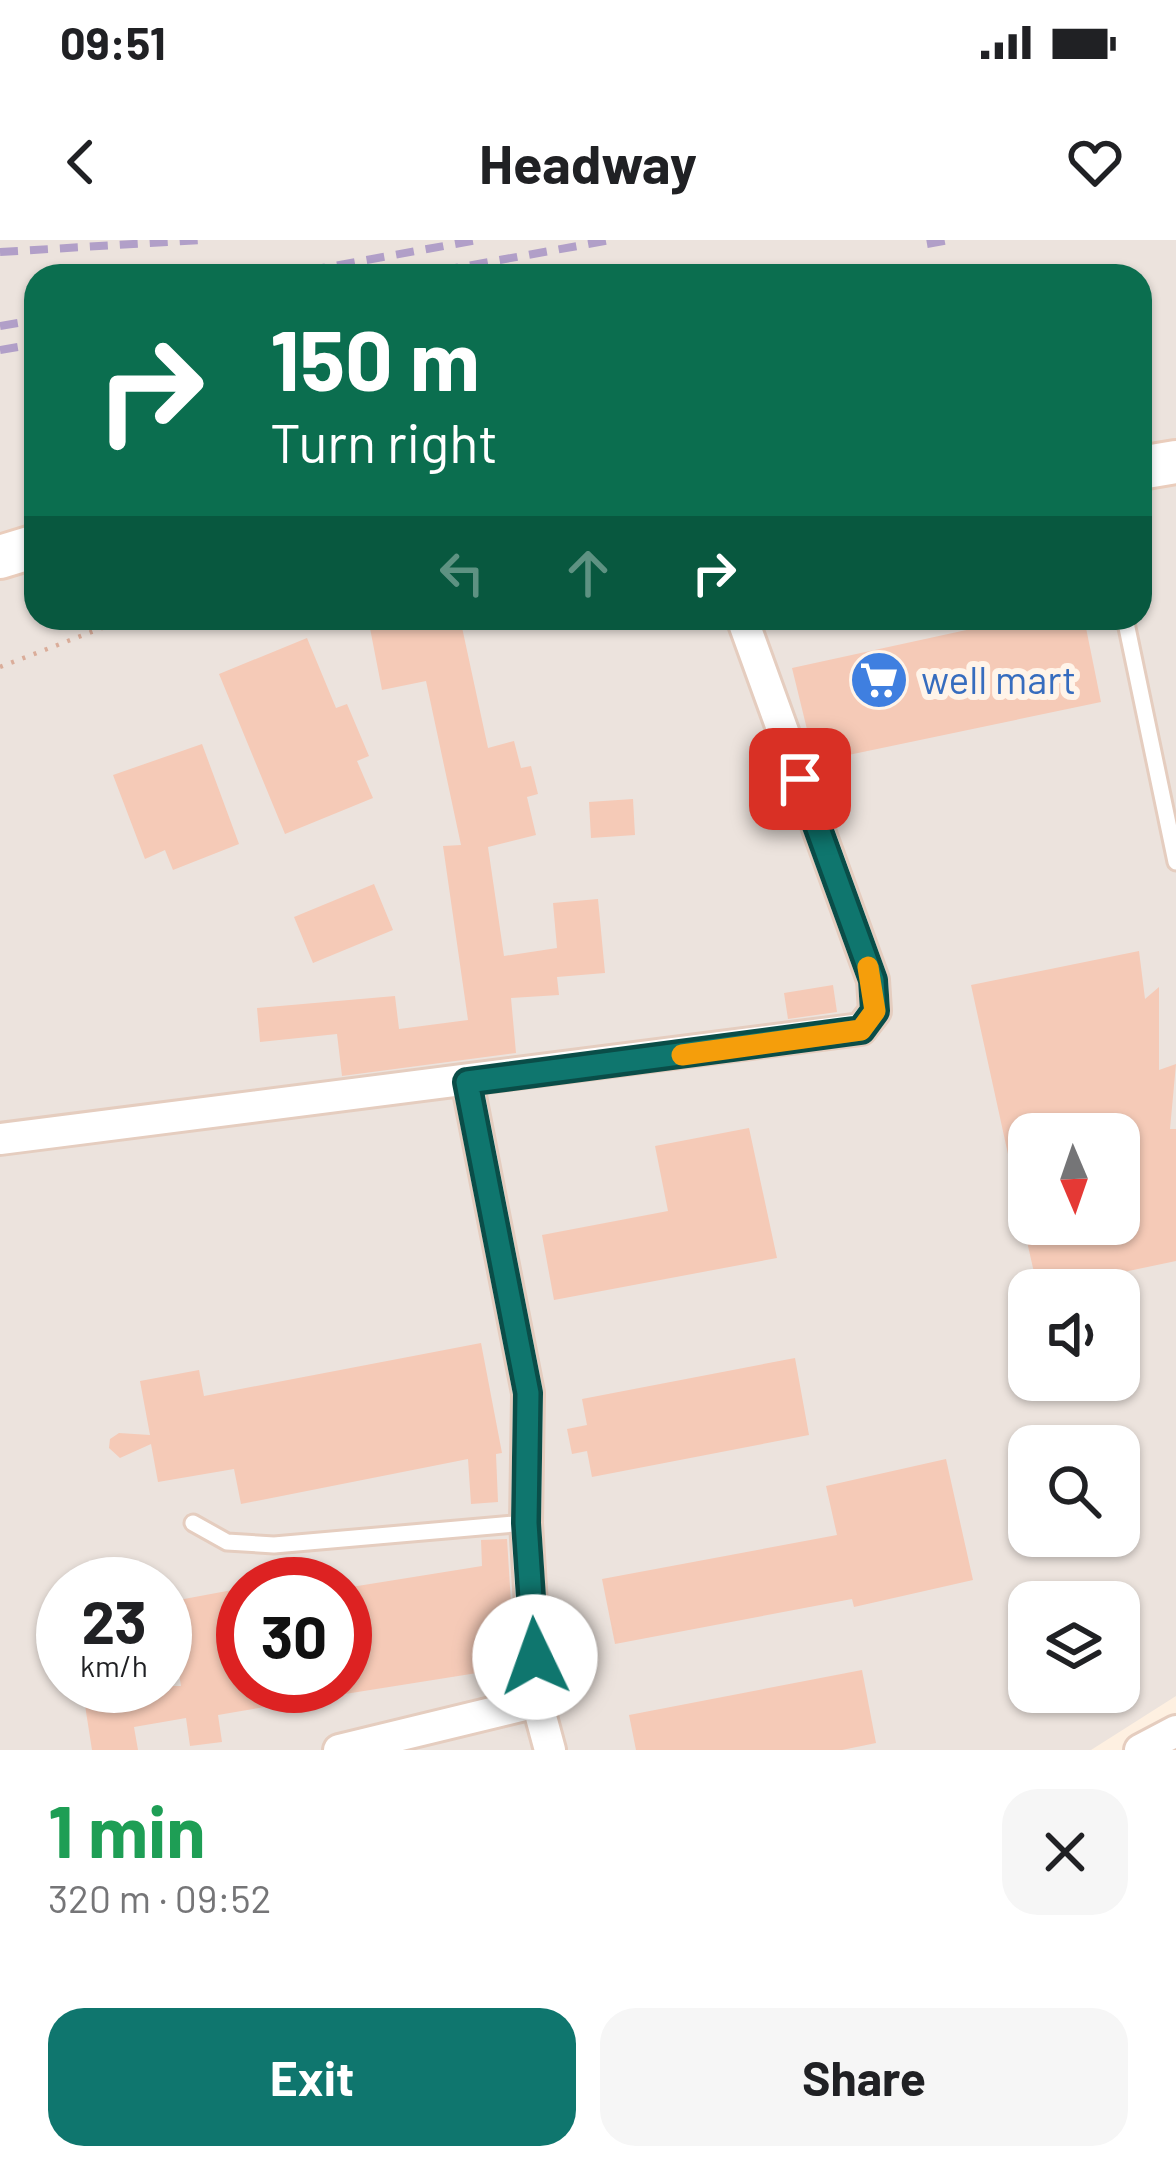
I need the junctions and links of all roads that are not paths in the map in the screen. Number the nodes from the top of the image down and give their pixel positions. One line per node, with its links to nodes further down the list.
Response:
1 (746, 630): 4 (street)
2 (1128, 630): 3 (lane)
3 (1176, 862)
4 (467, 1082): 5 (street); 7 (street)
5 (0, 1139)
6 (193, 1523): 7 (lane)
7 (526, 1523): 8 (street)
8 (538, 1702): 10 (street); 11 (street)
9 (1176, 1731): 12 (street)
10 (339, 1750)
11 (550, 1750)
12 (1140, 1750)

